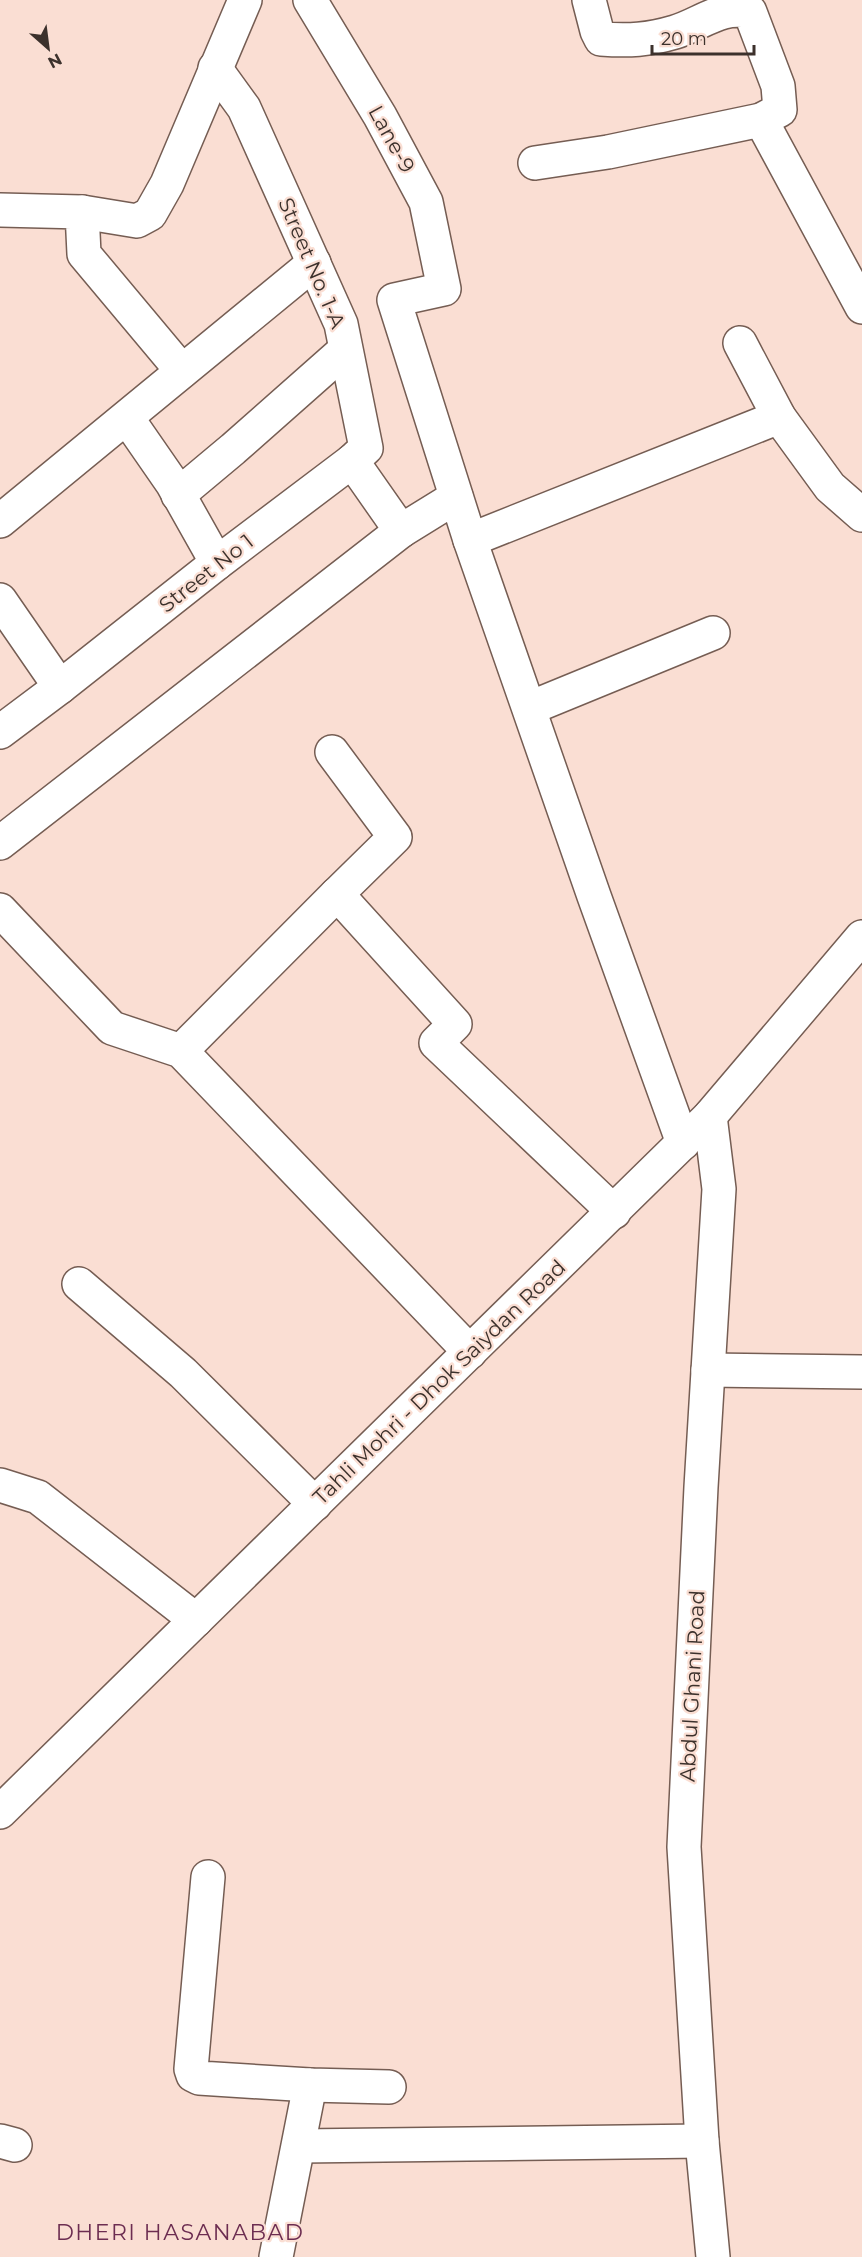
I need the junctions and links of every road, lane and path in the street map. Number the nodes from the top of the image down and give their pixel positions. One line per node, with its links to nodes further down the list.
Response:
1 (246, 0): 4 (street)
2 (310, 0): 18 (street, Lane-9)
3 (589, 0): 5 (street)
4 (215, 68): 8 (street); 9 (street, Street No. 1-A)
5 (761, 120): 6 (street); 10 (street)
6 (535, 163)
7 (0, 210): 8 (street)
8 (82, 212): 13 (street)
9 (314, 263): 12 (street, Street No. 1-A); 13 (street)
10 (862, 307)
11 (740, 343): 14 (street)
12 (345, 350): 16 (street, Street No. 1-A); 17 (street)
13 (182, 371): 15 (street)
14 (778, 417): 19 (street); 22 (street)
15 (127, 418): 17 (street); 20 (street)
16 (352, 461): 21 (street); 23 (street, Street No 1)
17 (178, 495): 23 (street)
18 (456, 497): 21 (street); 22 (street)
19 (862, 515)
20 (0, 520)
21 (401, 531): 30 (street)
22 (470, 540): 27 (street)
23 (218, 563): 26 (street, Street No 1)
24 (0, 600): 26 (street)
25 (713, 633): 27 (street)
26 (60, 687): 28 (street, Street No 1)
27 (530, 708): 36 (street)
28 (0, 732)
29 (332, 752): 31 (street)
30 (0, 843)
31 (337, 894): 34 (street); 37 (street)
32 (0, 910): 34 (street)
33 (860, 947): 35 (street, Tahli Mohri - Dhok Saiydan Road)
34 (181, 1051): 39 (street)
35 (710, 1116): 36 (street, Tahli Mohri - Dhok Saiydan Road); 40 (street, Abdul Ghani Road)
36 (683, 1143): 37 (street, Tahli Mohri - Dhok Saiydan Road)
37 (614, 1212): 39 (street, Tahli Mohri - Dhok Saiydan Road)
38 (79, 1284): 43 (street)
39 (470, 1352): 43 (street, Tahli Mohri - Dhok Saiydan Road)
40 (708, 1370): 41 (street); 49 (street, Abdul Ghani Road)
41 (862, 1372)
42 (0, 1485): 44 (street)
43 (315, 1504): 44 (street, Tahli Mohri - Dhok Saiydan Road)
44 (196, 1620): 45 (street, Tahli Mohri - Dhok Saiydan Road)
45 (0, 1812)
46 (208, 1877): 47 (street)
47 (310, 2085): 48 (street); 50 (street)
48 (388, 2087)
49 (702, 2141): 50 (street); 52 (street, Abdul Ghani Road)
50 (300, 2146): 51 (street)
51 (276, 2257)
52 (712, 2257)

